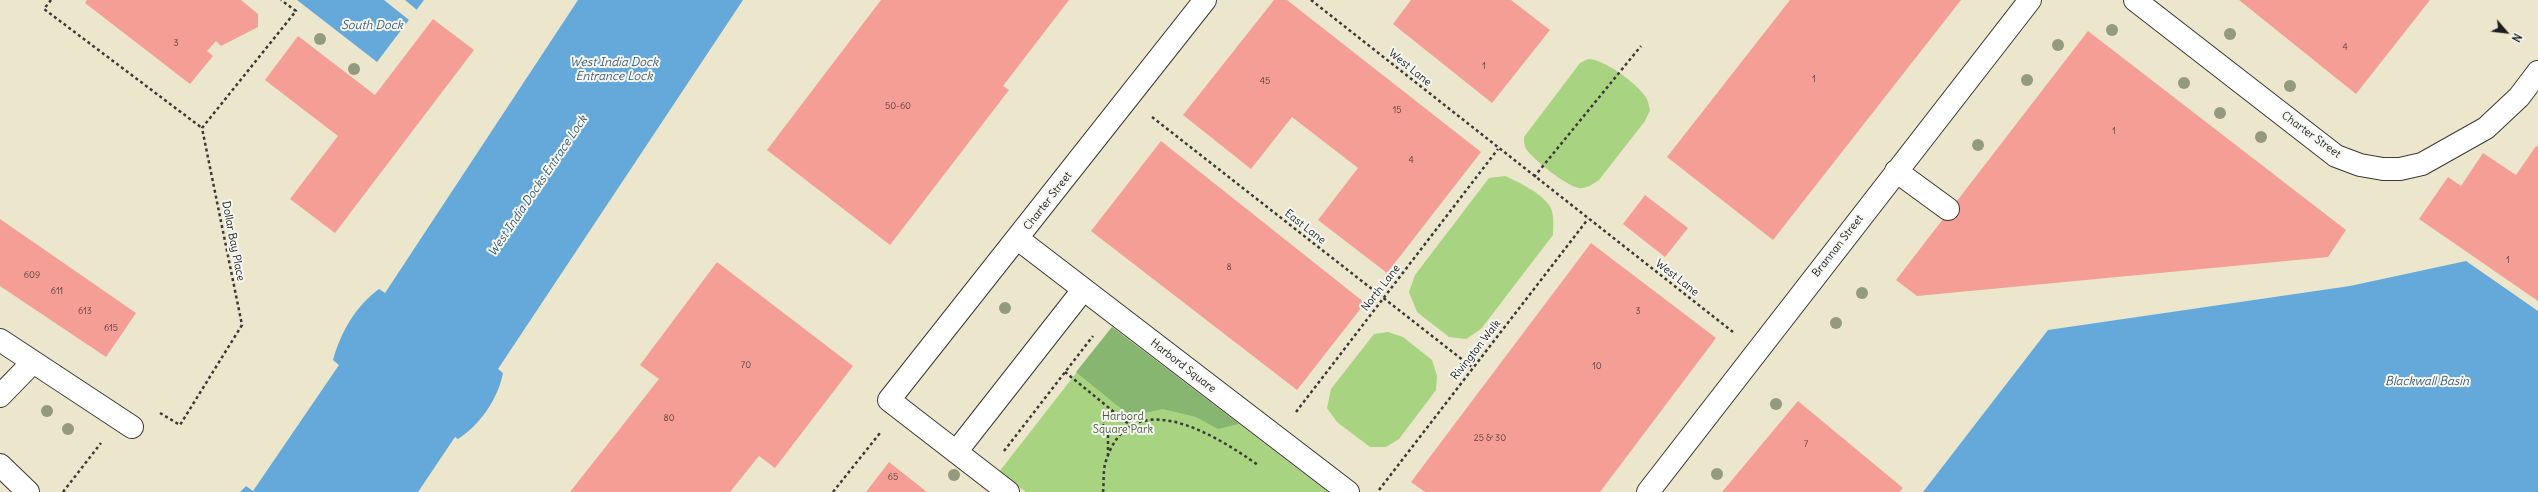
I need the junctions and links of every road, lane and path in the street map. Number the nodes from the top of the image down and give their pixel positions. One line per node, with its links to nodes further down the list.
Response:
1 (51, 0): 10 (path)
2 (281, 0): 10 (path)
3 (1205, 0): 9 (street, Charter Street)
4 (1311, 0): 11 (path, West Lane)
5 (2030, 0): 12 (street, Brannan Street)
6 (2135, 0): 8 (street, Charter Street)
7 (1641, 46): 13 (path)
8 (2538, 72)
9 (1128, 99): 16 (street, Charter Street); 18 (path, East Lane)
10 (202, 128): 26 (path, Dollar Bay Place)
11 (1498, 149): 13 (path, West Lane); 18 (path, North Lane)
12 (1896, 171): 14 (street); 21 (street, Brannan Street)
13 (1534, 177): 15 (path, West Lane)
14 (1948, 209)
15 (1588, 218): 21 (path, West Lane); 23 (path, Rivington Walk)
16 (1018, 239): 17 (street, Harbord Square); 32 (street, Charter Street)
17 (1083, 290): 19 (street, Harbord Square); 32 (street)
18 (1383, 298): 23 (path, East Lane); 31 (path, North Lane)
19 (1112, 311): 24 (path); 31 (street, Harbord Square)
20 (0, 340): 22 (street)
21 (1756, 350): 45 (street, Brannan Street)
22 (33, 362): 25 (street); 29 (street)
23 (1473, 368): 44 (path, Rivington Walk)
24 (1065, 372): 27 (path); 37 (path)
25 (0, 396)
26 (153, 409)
27 (1113, 411): 28 (path); 33 (path)
28 (1130, 425): 33 (path); 35 (path)
29 (132, 427)
30 (880, 433): 40 (path)
31 (1276, 438): 43 (street, Harbord Square)
32 (956, 452): 37 (street)
33 (1108, 459): 42 (path)
34 (0, 465): 38 (street)
35 (1264, 470)
36 (81, 471): 39 (path)
37 (986, 475): 41 (street)
38 (28, 492)
39 (63, 492)
40 (833, 492)
41 (1008, 492)
42 (1103, 492)
43 (1348, 492)
44 (1378, 492)
45 (1648, 492)

